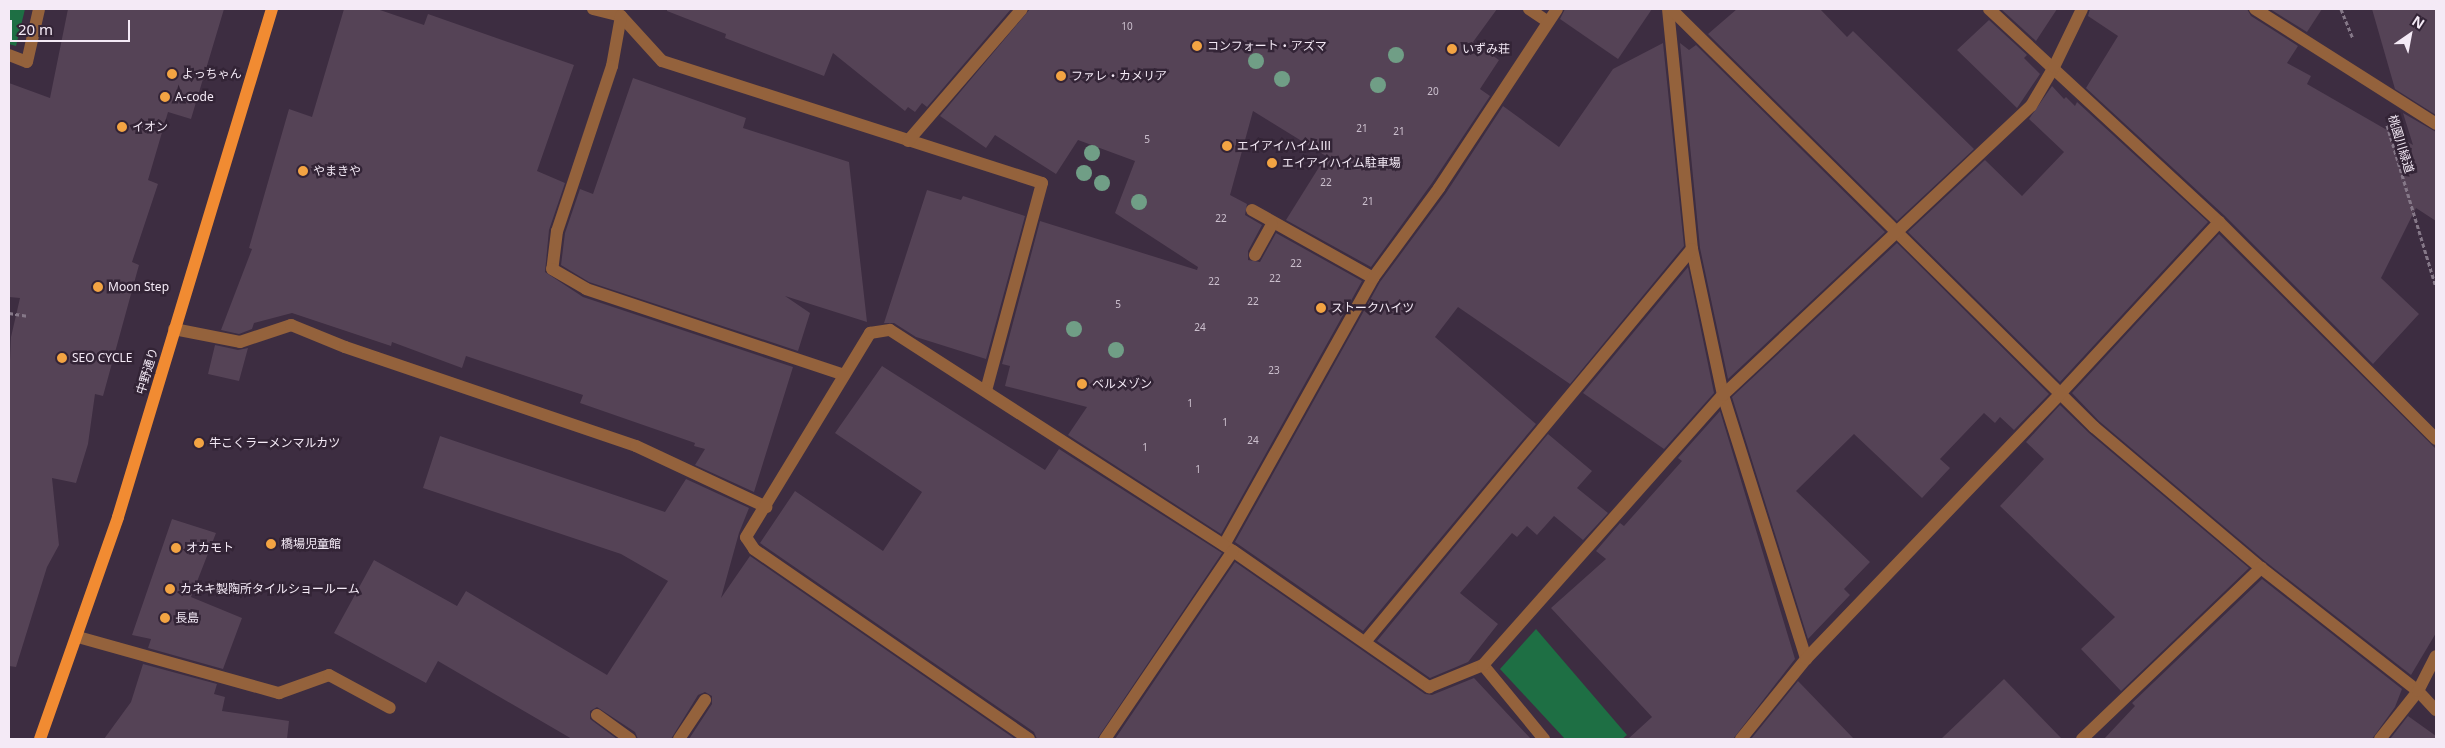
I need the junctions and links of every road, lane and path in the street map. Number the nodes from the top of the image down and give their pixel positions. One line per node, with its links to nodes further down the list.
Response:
1 (39, 9): 15 (street)
2 (272, 9): 30 (main road, 中野通り)
3 (593, 9): 12 (street)
4 (1022, 9): 19 (street)
5 (1529, 9): 13 (street)
6 (1557, 9): 13 (street)
7 (1670, 9): 23 (street); 24 (street)
8 (1989, 9): 16 (street)
9 (2082, 9): 16 (street)
10 (2255, 9): 17 (street)
11 (2341, 9): 14 (path)
12 (621, 16): 19 (street); 31 (street)
13 (1548, 22): 26 (street)
14 (2354, 40)
15 (9, 55)
16 (2054, 67): 21 (street); 23 (street)
17 (2371, 83): 18 (street); 27 (path, 桃園川緑道)
18 (2436, 124)
19 (908, 141): 32 (street)
20 (1252, 210): 22 (street)
21 (2219, 222): 34 (street); 35 (street)
22 (1272, 224): 25 (street); 26 (street)
23 (1896, 231): 33 (street); 34 (street)
24 (1692, 250): 33 (street); 40 (street)
25 (1255, 255)
26 (1373, 278): 37 (street)
27 (2436, 287)
28 (9, 313): 29 (path)
29 (27, 316)
30 (174, 329): 36 (street); 39 (main road, 中野通り)
31 (844, 375): 32 (street); 36 (street)
32 (986, 391): 37 (street)
33 (1723, 395): 42 (street); 43 (street)
34 (2059, 395): 38 (street); 42 (street)
35 (2436, 439)
36 (766, 506): 52 (street)
37 (1229, 548): 40 (street); 53 (street)
38 (2261, 568): 44 (street); 56 (street)
39 (78, 637): 46 (street); 49 (main road, 中野通り)
40 (1365, 642): 43 (street)
41 (2436, 656): 44 (street)
42 (1806, 659): 55 (street)
43 (1483, 665): 54 (street)
44 (2418, 691): 47 (street); 57 (street)
45 (705, 700): 51 (street)
46 (390, 708)
47 (2436, 710)
48 (597, 716): 50 (street)
49 (40, 739)
50 (630, 739)
51 (679, 739)
52 (1030, 739)
53 (1105, 739)
54 (1544, 739)
55 (1741, 739)
56 (2082, 739)
57 (2380, 739)

